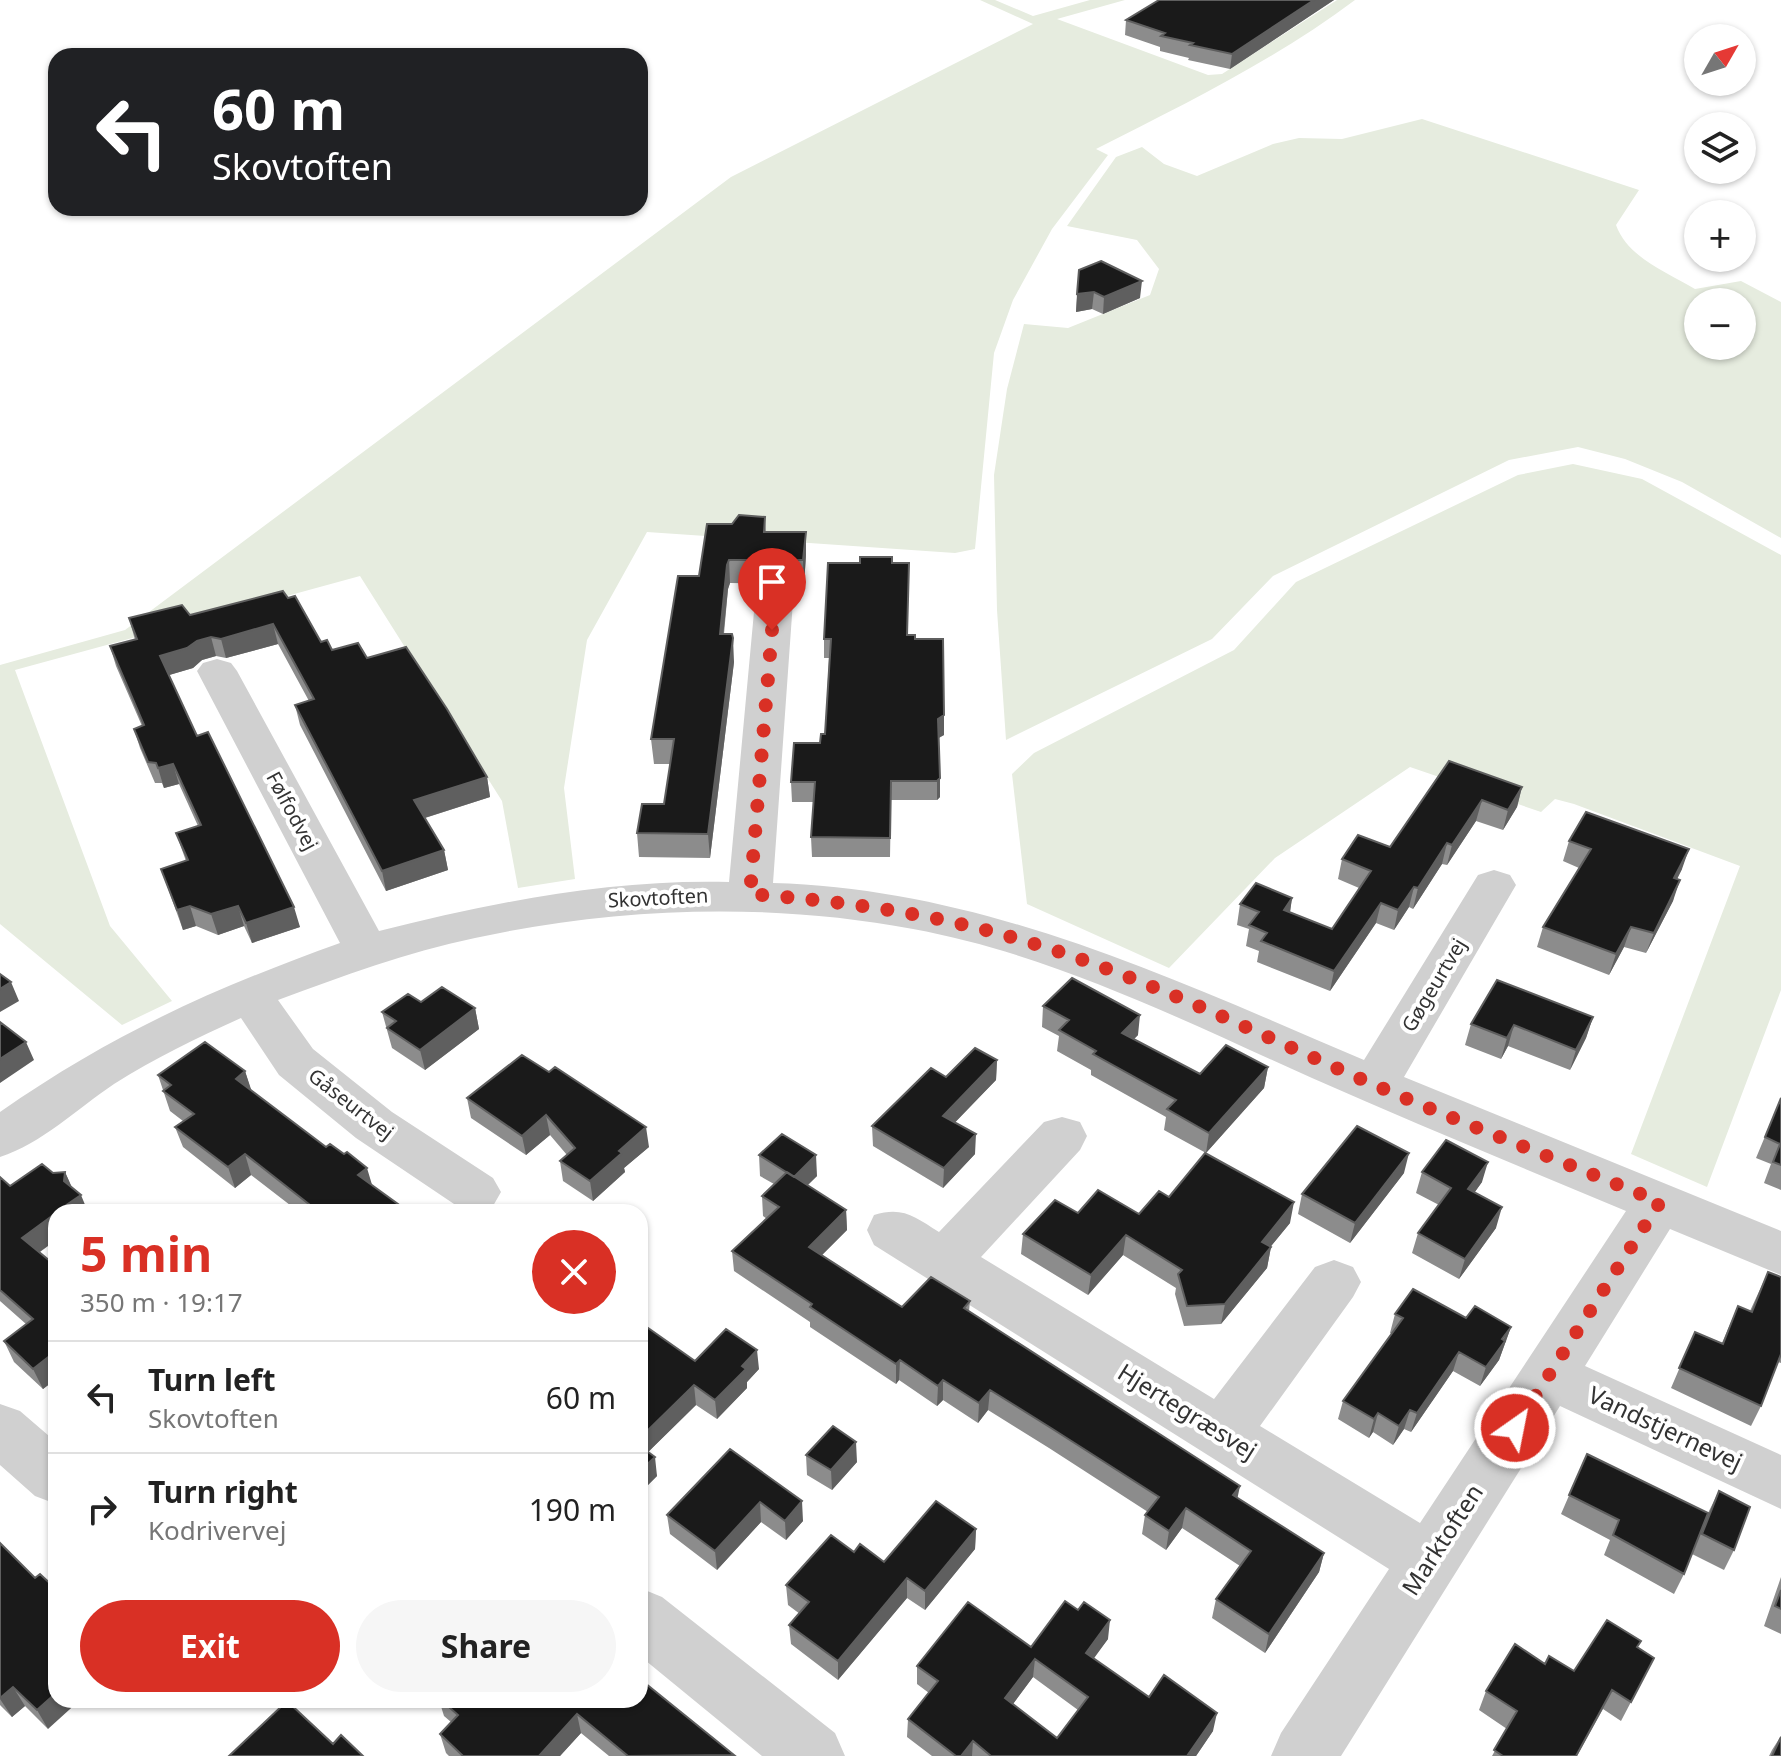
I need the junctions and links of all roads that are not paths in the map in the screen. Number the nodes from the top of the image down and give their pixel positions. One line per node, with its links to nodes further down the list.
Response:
1 (774, 601): 4 (street)
2 (217, 671): 5 (street, Følfodvej)
3 (1494, 885): 7 (street, Gøgeurtvej)
4 (750, 894): 5 (street, Skovtoften); 7 (street, Skovtoften)
5 (366, 950): 6 (street, Skovtoften)
6 (249, 994): 9 (street, Skovtoften); 10 (street, Gåseurtvej)
7 (1374, 1085): 11 (street, Skovtoften)
8 (1062, 1136): 14 (street)
9 (0, 1138)
10 (475, 1192)
11 (1660, 1202): 13 (street, Skovtoften); 16 (street, Marktoften)
12 (893, 1230): 14 (street, Hjertegræsvej)
13 (1781, 1254)
14 (944, 1262): 18 (street, Hjertegræsvej)
15 (1334, 1282): 18 (street)
16 (1549, 1375): 20 (street, Vandstjernevej); 21 (street, Marktoften)
17 (0, 1429): 19 (street)
18 (1222, 1433): 21 (street, Hjertegræsvej)
19 (48, 1471)
20 (1781, 1483)
21 (1429, 1561): 23 (street, Marktoften)
22 (648, 1623): 24 (street)
23 (1310, 1754)
24 (812, 1756)

